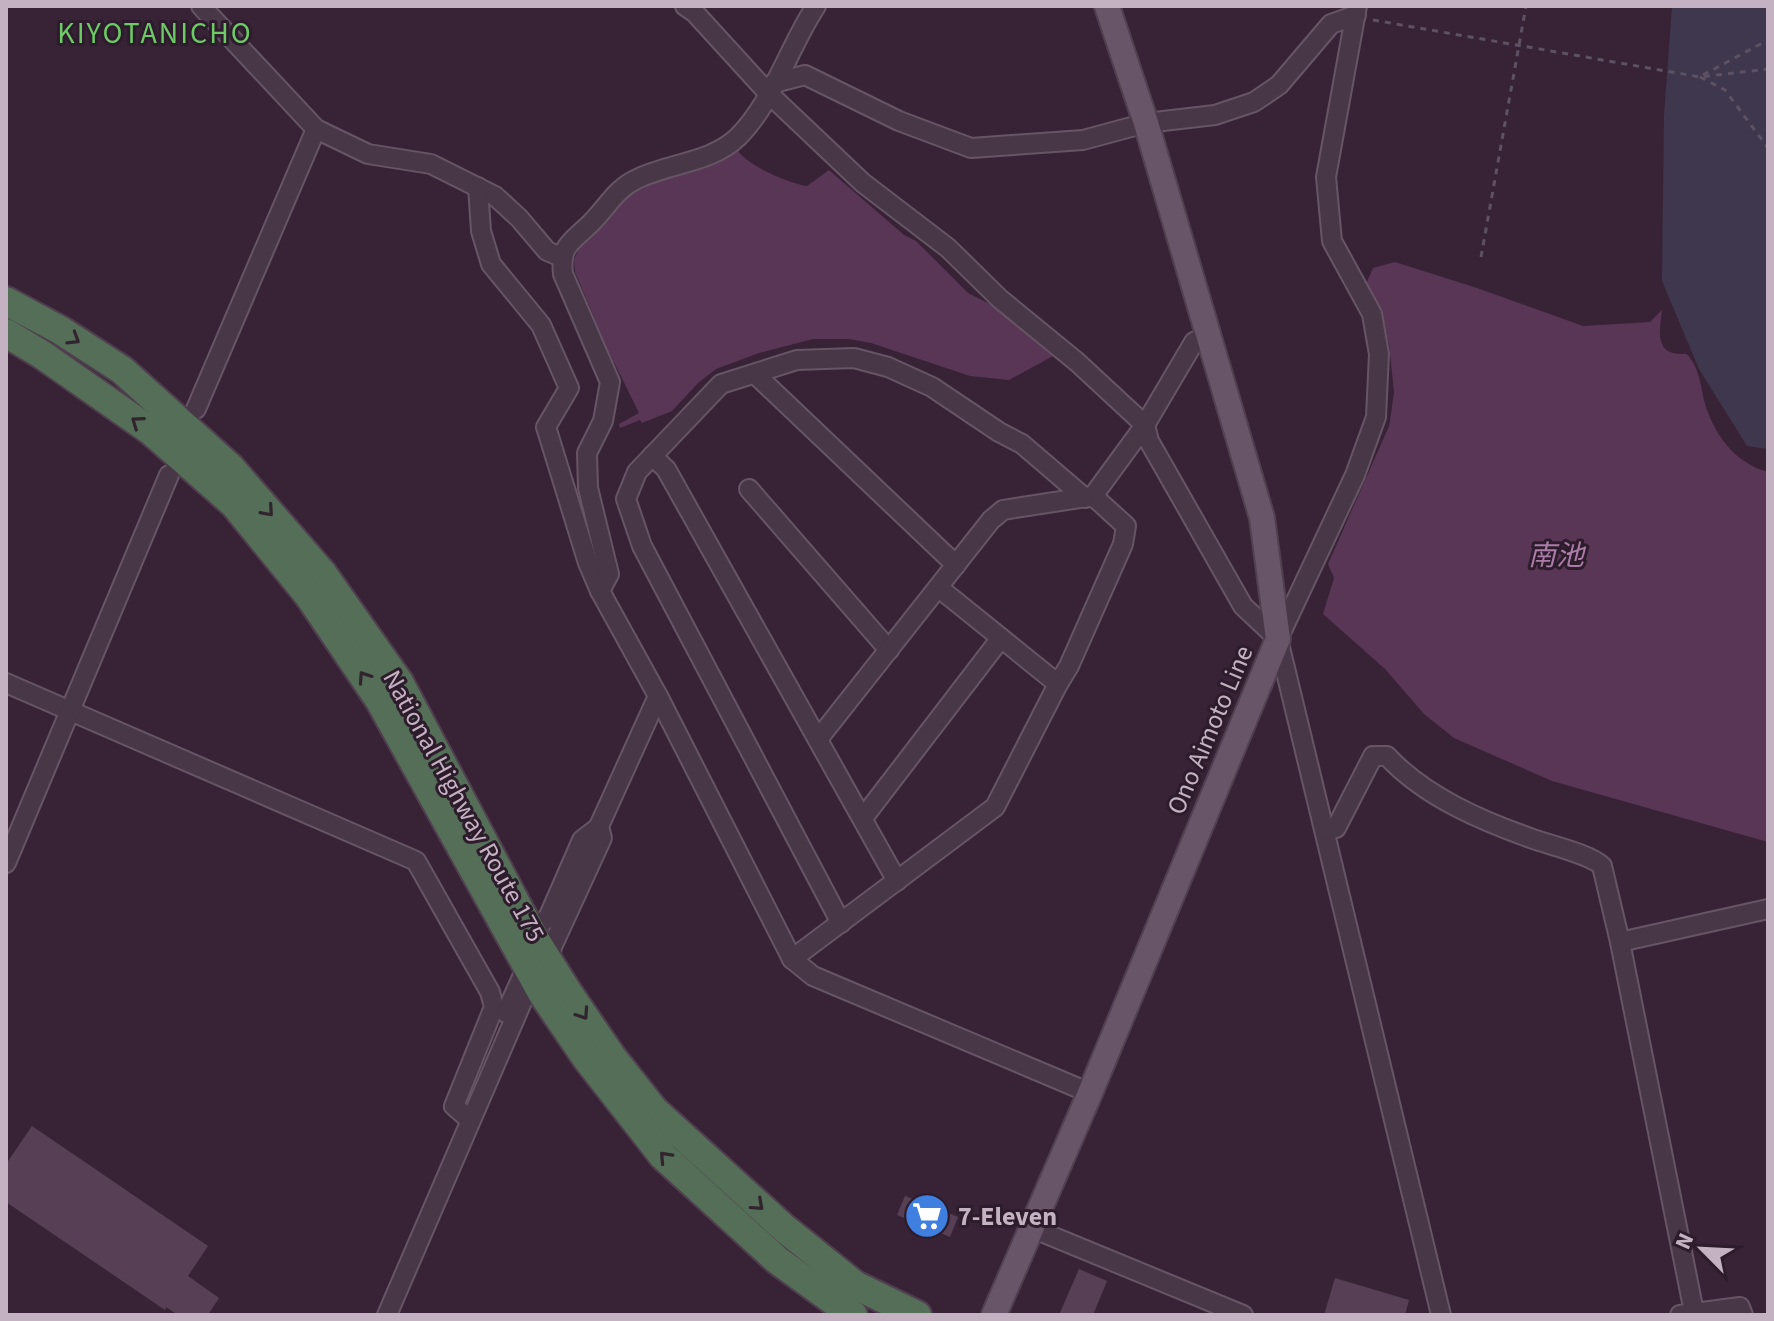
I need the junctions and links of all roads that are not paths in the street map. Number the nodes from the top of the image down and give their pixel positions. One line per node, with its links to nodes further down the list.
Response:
1 (201, 6): 8 (street)
2 (685, 6): 6 (street)
3 (816, 6): 6 (street)
4 (1107, 6): 7 (main road, Ono Aimoto Line)
5 (1356, 11): 7 (street); 24 (street)
6 (771, 88): 7 (street); 10 (street); 15 (street)
7 (1146, 123): 13 (main road, Ono Aimoto Line)
8 (316, 129): 9 (street); 16 (street)
9 (478, 187): 10 (street); 22 (street)
10 (561, 257): 22 (street)
11 (6, 301): 16 (highway, National Highway Route 175, one-way to 16)
12 (6, 333): 16 (highway, National Highway Route 175, one-way to 12)
13 (1209, 335): 15 (street); 24 (main road, Ono Aimoto Line)
14 (755, 374): 17 (street); 19 (street); 20 (street)
15 (1145, 425): 19 (street); 24 (street)
16 (182, 442): 29 (street); 38 (highway, National Highway Route 175, one-way to 38); 41 (highway, National Highway Route 175, one-way to 16)
17 (652, 456): 30 (street); 37 (street)
18 (749, 489): 25 (street)
19 (1089, 497): 20 (street); 27 (street)
20 (956, 565): 21 (street)
21 (939, 588): 23 (street); 25 (street)
22 (600, 591): 28 (street)
23 (1001, 638): 27 (street); 31 (street)
24 (1278, 639): 33 (street); 43 (main road, Ono Aimoto Line)
25 (889, 650): 30 (street)
26 (6, 683): 29 (street)
27 (1058, 684): 35 (street)
28 (658, 696): 32 (street); 40 (street)
29 (70, 711): 34 (street); 44 (street)
30 (819, 738): 31 (street)
31 (863, 818): 35 (street)
32 (599, 827): 38 (street); 41 (street)
33 (1326, 831): 39 (street); 52 (street)
34 (6, 863)
35 (897, 881): 37 (street)
36 (1768, 909): 39 (street)
37 (841, 923): 40 (street)
38 (542, 929): 41 (highway, National Highway Route 175)
39 (1620, 942): 46 (street)
40 (792, 959): 43 (street)
41 (538, 964): 42 (highway, National Highway Route 175); 44 (street); 49 (highway, National Highway Route 175, one-way to 49)
42 (532, 998): 44 (street); 48 (highway, National Highway Route 175, one-way to 42)
43 (1090, 1093): 45 (main road, Ono Aimoto Line)
44 (470, 1120): 47 (street)
45 (1032, 1228): 50 (main road, Ono Aimoto Line); 51 (street)
46 (1687, 1314): 53 (street)
47 (387, 1315)
48 (853, 1315)
49 (917, 1315)
50 (994, 1315)
51 (1243, 1315)
52 (1441, 1315)
53 (1743, 1315)

